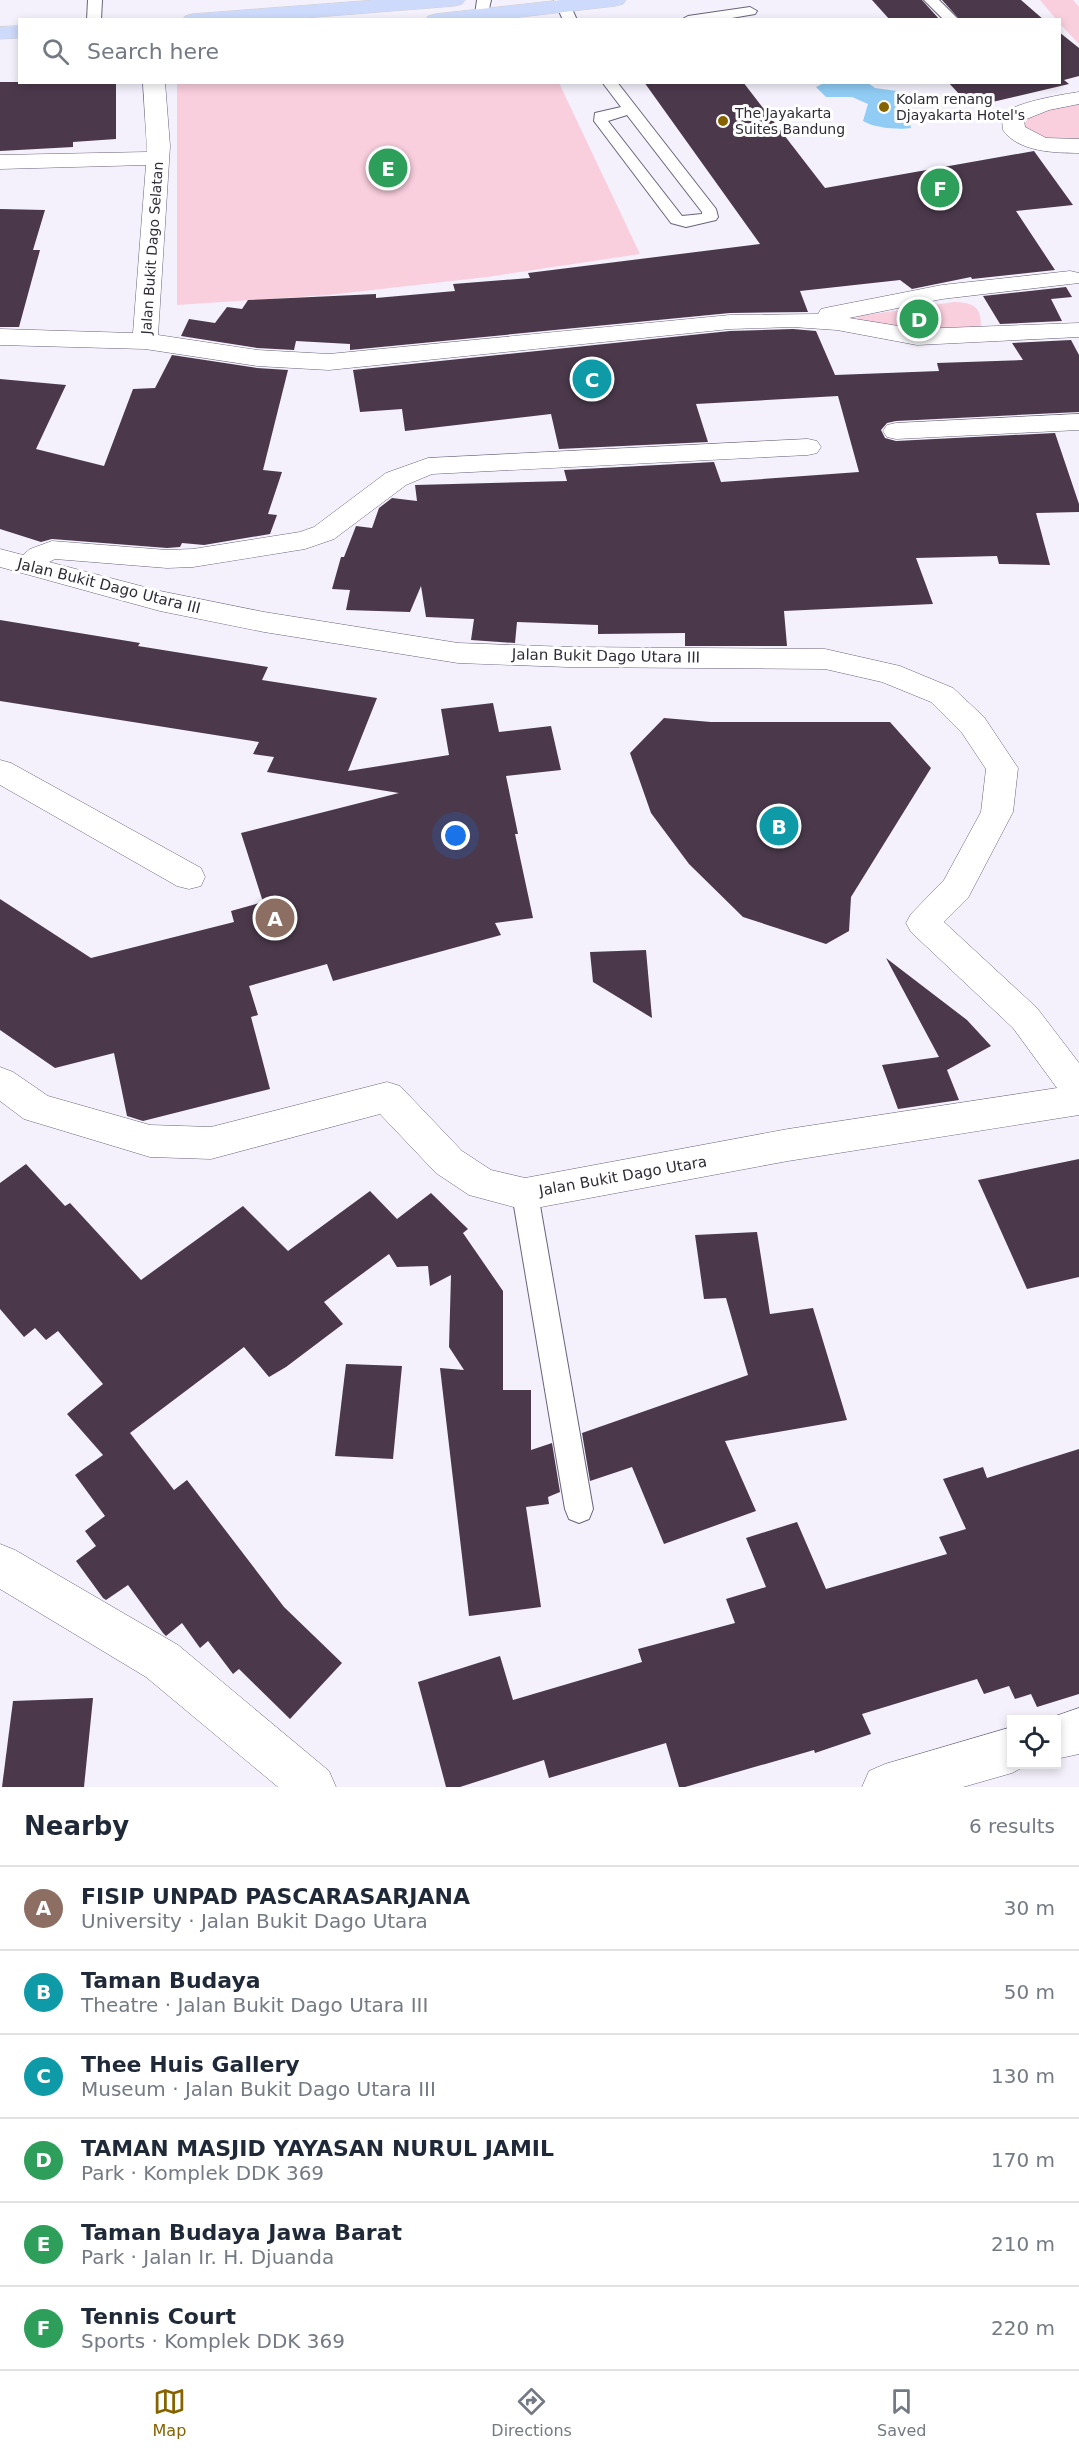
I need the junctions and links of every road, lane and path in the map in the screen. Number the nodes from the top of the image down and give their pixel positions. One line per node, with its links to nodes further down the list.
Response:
1 (95, 0): 8 (lane)
2 (455, 0): 9 (main road)
3 (615, 0): 6 (main road)
4 (931, 0): 12 (lane)
5 (483, 8): 6 (main road); 10 (main road)
6 (565, 8)
7 (750, 11): 11 (lane)
8 (94, 18)
9 (218, 18)
10 (443, 18)
11 (702, 18)
12 (950, 18)
13 (18, 32): 14 (main road)
14 (0, 33)
15 (18, 48): 16 (main road)
16 (0, 49)
17 (154, 84): 22 (street, Jalan Bukit Dago Selatan)
18 (610, 84): 20 (lane)
19 (1079, 98): 21 (street)
20 (629, 110): 20 (lane)
21 (1079, 146)
22 (158, 158): 23 (street); 28 (street, Jalan Bukit Dago Selatan)
23 (0, 162)
24 (1070, 278): 25 (street)
25 (793, 320): 26 (street); 28 (street)
26 (1079, 330)
27 (0, 337): 28 (street, Jalan Bukit Dago Selatan)
28 (145, 341)
29 (1079, 422): 30 (street)
30 (896, 431)
31 (808, 447): 33 (street)
32 (0, 558): 33 (street, Jalan Bukit Dago Utara III)
33 (29, 565): 37 (street, Jalan Bukit Dago Utara III)
34 (0, 771): 35 (street)
35 (189, 877)
36 (0, 1082): 39 (street, Jalan Bukit Dago Utara)
37 (1079, 1090)
38 (1079, 1100): 39 (street, Jalan Bukit Dago Utara)
39 (525, 1194): 40 (lane)
40 (579, 1509)
41 (0, 1564): 45 (street)
42 (1079, 1731): 43 (street)
43 (1061, 1736)
44 (1007, 1751): 46 (street)
45 (313, 1787)
46 (885, 1787)

